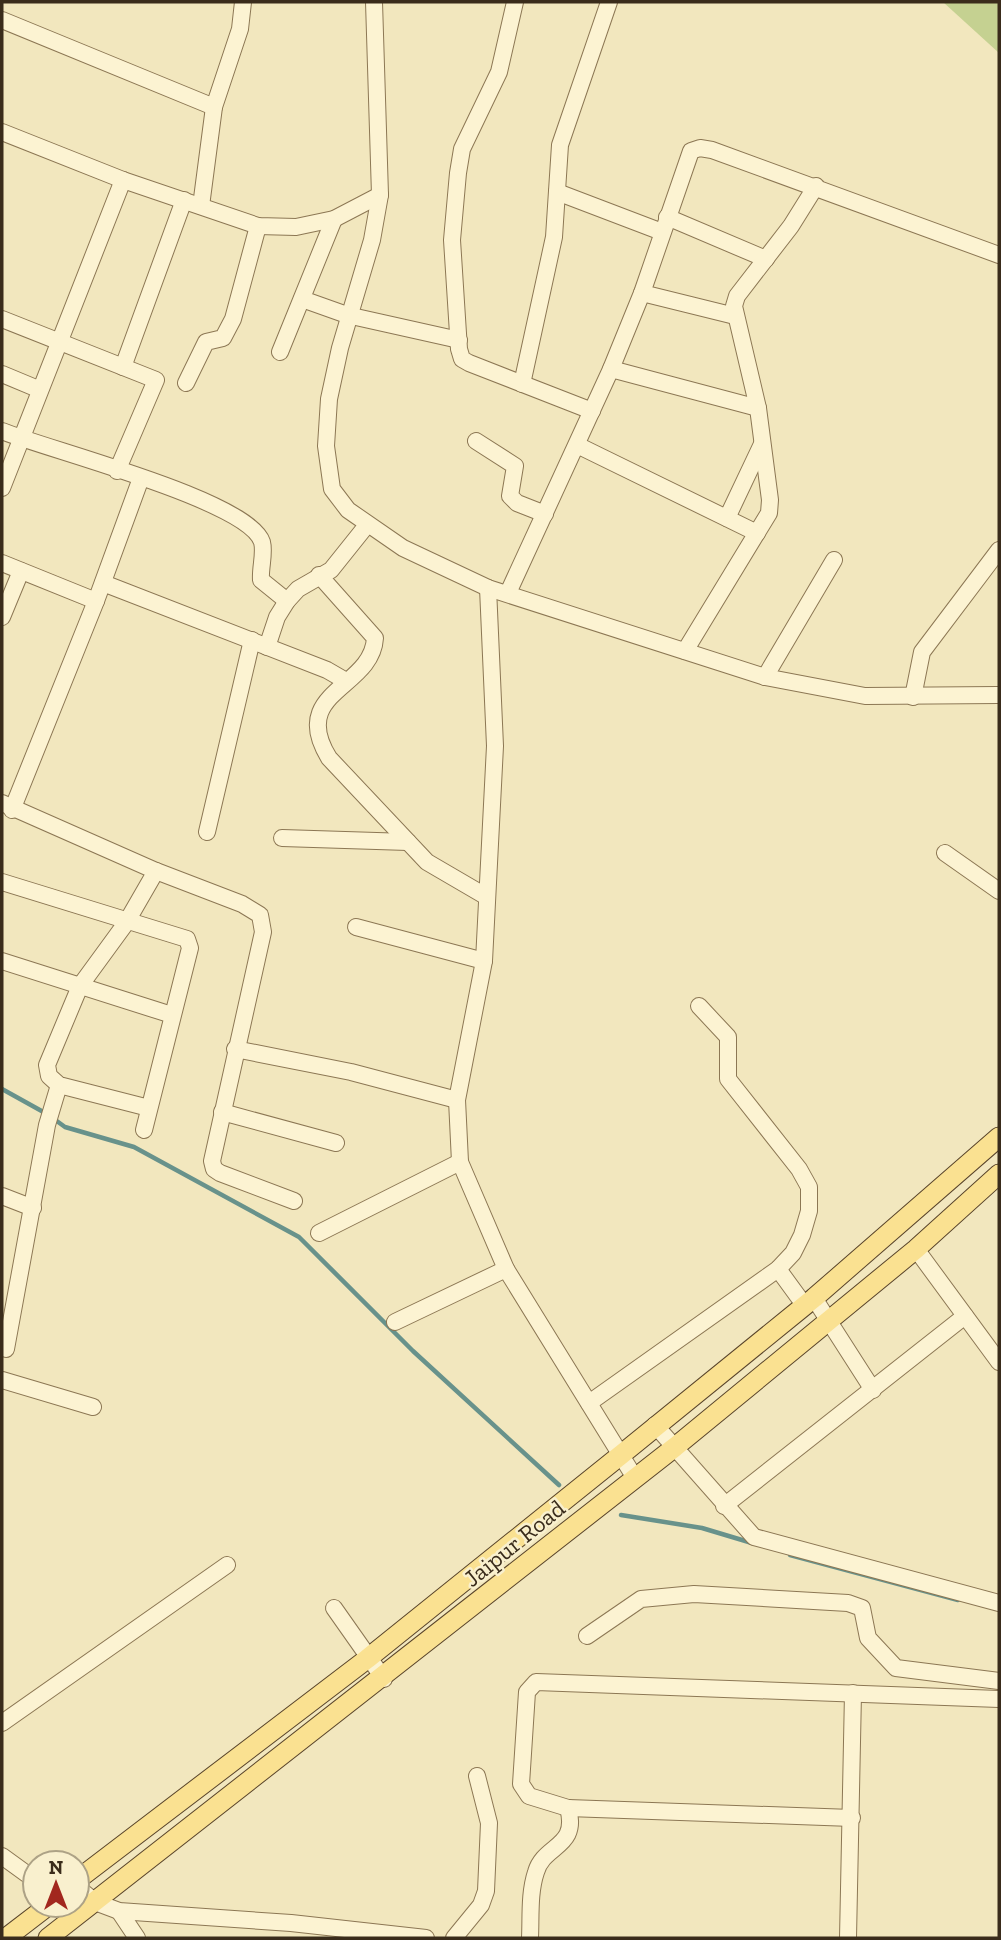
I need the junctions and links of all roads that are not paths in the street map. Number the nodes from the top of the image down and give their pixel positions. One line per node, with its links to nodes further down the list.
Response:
1 (243, 2): 6 (street)
2 (374, 2): 11 (street)
3 (515, 2): 24 (street)
4 (609, 2): 10 (street)
5 (2, 20): 6 (street)
6 (214, 107): 13 (street)
7 (2, 132): 8 (street)
8 (122, 180): 12 (street); 25 (street)
9 (816, 186): 15 (street); 17 (street); 18 (street)
10 (556, 192): 15 (street); 31 (street)
11 (380, 195): 14 (street); 21 (street)
12 (184, 200): 13 (street); 27 (street)
13 (201, 206): 16 (street)
14 (334, 219): 16 (street); 20 (street)
15 (665, 225): 18 (street); 19 (street)
16 (258, 226): 30 (street)
17 (999, 255)
18 (766, 258): 22 (street)
19 (642, 293): 22 (street); 28 (street)
20 (302, 299): 21 (street); 26 (street)
21 (347, 315): 24 (street); 45 (street)
22 (735, 316): 33 (street)
23 (2, 319): 25 (street)
24 (459, 340): 31 (street)
25 (57, 342): 27 (street); 32 (street)
26 (280, 352)
27 (123, 367): 40 (street)
28 (611, 369): 33 (street); 34 (street)
29 (2, 374): 32 (street)
30 (186, 383)
31 (522, 384): 34 (street)
32 (38, 389): 36 (street)
33 (758, 408): 38 (street)
34 (592, 411): 39 (street)
35 (2, 431): 36 (street)
36 (19, 438): 40 (street); 42 (street)
37 (477, 441): 43 (street)
38 (763, 443): 44 (street); 46 (street)
39 (577, 445): 43 (street); 44 (street)
40 (117, 471): 41 (street)
41 (141, 478): 52 (street); 56 (street)
42 (2, 487)
43 (545, 514): 54 (street)
44 (727, 518): 46 (street)
45 (367, 525): 51 (street); 53 (street)
46 (757, 533): 60 (street)
47 (999, 550): 64 (street)
48 (834, 560): 61 (street)
49 (2, 563): 50 (street)
50 (21, 571): 55 (street); 57 (street)
51 (319, 575): 56 (street); 62 (street)
52 (103, 583): 55 (street); 58 (street)
53 (488, 589): 54 (street); 73 (street)
54 (508, 593): 60 (street)
55 (96, 601): 65 (street)
56 (287, 601): 59 (street)
57 (2, 617)
58 (252, 640): 59 (street); 66 (street)
59 (268, 647): 62 (street)
60 (685, 651): 61 (street)
61 (765, 677): 64 (street)
62 (346, 681): 68 (street)
63 (999, 695): 64 (street)
64 (912, 697)
65 (7, 807): 70 (street)
66 (207, 832)
67 (282, 838): 68 (street)
68 (408, 842): 73 (street)
69 (945, 853): 72 (street)
70 (156, 872): 74 (street); 81 (street)
71 (2, 882): 74 (street)
72 (999, 891)
73 (487, 897): 76 (street)
74 (126, 923): 78 (street); 80 (street)
75 (356, 927): 76 (street)
76 (472, 958): 83 (street)
77 (2, 961): 78 (street)
78 (80, 986): 80 (street); 82 (street)
79 (699, 1006): 97 (street)
80 (172, 1015): 84 (street)
81 (235, 1049): 83 (street); 85 (street)
82 (58, 1085): 84 (street); 93 (street)
83 (457, 1100): 89 (street)
84 (149, 1108): 86 (street)
85 (222, 1112): 88 (street); 92 (street)
86 (144, 1130)
87 (999, 1137): 98 (main road, Jaipur Road)
88 (337, 1143)
89 (460, 1162): 94 (street); 96 (street)
90 (999, 1174): 95 (main road, Jaipur Road)
91 (2, 1196): 93 (street)
92 (293, 1201)
93 (33, 1208): 102 (street)
94 (319, 1233)
95 (916, 1249): 99 (street); 100 (main road, Jaipur Road)
96 (506, 1269): 101 (street); 106 (street)
97 (778, 1269): 98 (street); 106 (street)
98 (809, 1302): 100 (street); 108 (main road, Jaipur Road)
99 (965, 1316): 103 (street); 105 (street)
100 (828, 1321): 105 (street); 109 (main road, Jaipur Road)
101 (395, 1322)
102 (3, 1353)
103 (999, 1362)
104 (2, 1380): 107 (street)
105 (873, 1390): 112 (street)
106 (589, 1403): 110 (street)
107 (93, 1407)
108 (655, 1425): 109 (street); 110 (main road, Jaipur Road)
109 (675, 1447): 111 (main road, Jaipur Road); 112 (street)
110 (622, 1454): 111 (street); 117 (main road, Jaipur Road)
111 (635, 1478): 118 (main road, Jaipur Road)
112 (724, 1506): 114 (street)
113 (227, 1565): 122 (street)
114 (999, 1603)
115 (334, 1608): 117 (street)
116 (587, 1636): 119 (street)
117 (367, 1659): 118 (street); 127 (main road, Jaipur Road)
118 (384, 1679): 130 (main road, Jaipur Road)
119 (999, 1681)
120 (853, 1693): 121 (street); 124 (street); 125 (street)
121 (999, 1699)
122 (2, 1723)
123 (477, 1776): 139 (street)
124 (568, 1808): 125 (street); 140 (street)
125 (852, 1818): 141 (street)
126 (2, 1856): 128 (street)
127 (91, 1869)
128 (21, 1870)
129 (91, 1898): 130 (street)
130 (95, 1902): 131 (main road, Jaipur Road); 132 (street)
131 (91, 1904)
132 (119, 1911): 137 (street); 138 (street)
133 (31, 1919): 135 (main road)
134 (63, 1919): 136 (main road, Jaipur Road)
135 (6, 1938)
136 (48, 1938)
137 (137, 1938)
138 (426, 1938)
139 (454, 1938)
140 (530, 1938)
141 (848, 1938)

